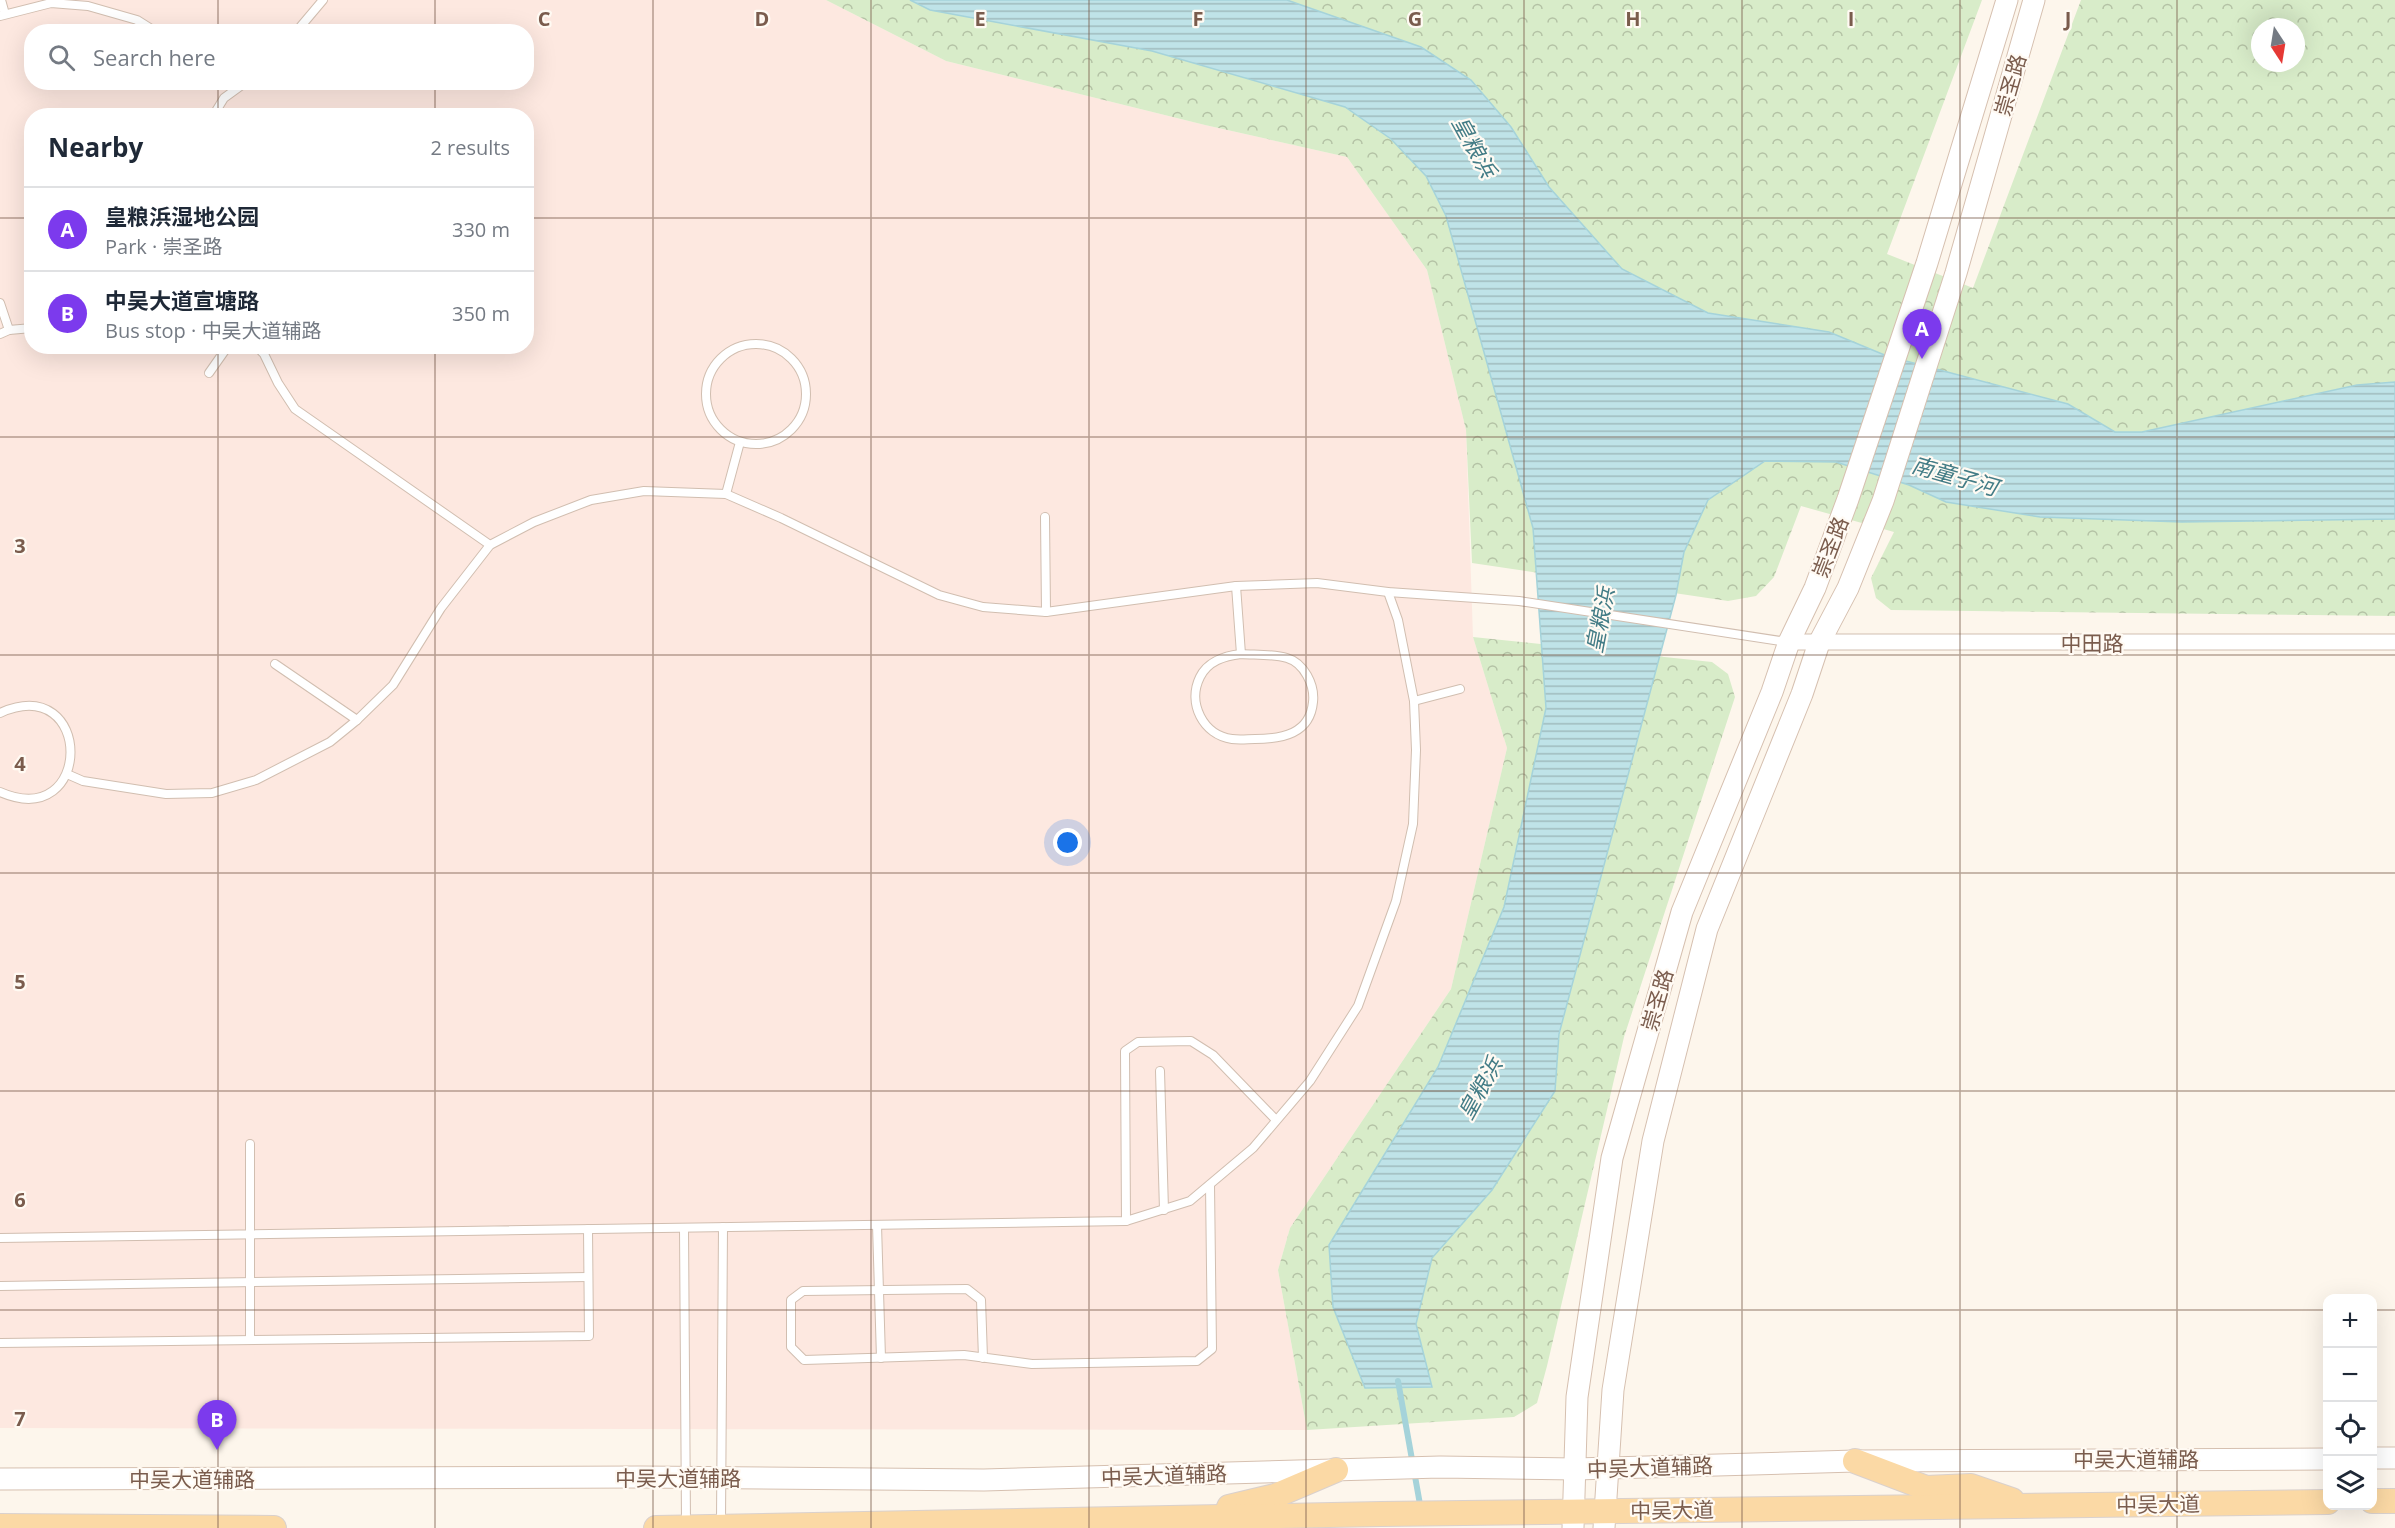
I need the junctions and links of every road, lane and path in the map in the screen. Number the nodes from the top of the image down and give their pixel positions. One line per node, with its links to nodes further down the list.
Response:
1 (1, 0): 6 (lane)
2 (323, 0): 8 (lane)
3 (2007, 0): 25 (main road, 崇圣路)
4 (2034, 0): 27 (main road, 崇圣路)
5 (63, 2): 6 (lane); 7 (lane)
6 (2, 15)
7 (143, 24)
8 (303, 24)
9 (236, 90): 10 (lane)
10 (218, 108)
11 (0, 303): 13 (lane)
12 (24, 329): 13 (lane)
13 (9, 330): 14 (lane)
14 (0, 334)
15 (222, 354): 17 (lane)
16 (268, 354): 21 (lane)
17 (209, 373)
18 (741, 442): 18 (lane); 19 (lane)
19 (726, 494): 21 (lane); 24 (lane)
20 (1045, 517): 24 (lane)
21 (490, 545): 33 (lane)
22 (1236, 586): 23 (lane); 24 (lane); 28 (lane)
23 (1388, 592): 25 (lane); 31 (lane)
24 (1046, 612)
25 (1789, 642): 27 (street, 中田路); 61 (main road, 崇圣路)
26 (2395, 642): 27 (street, 中田路)
27 (1819, 643): 60 (main road, 崇圣路)
28 (1241, 654): 28 (lane)
29 (276, 664): 33 (lane)
30 (1460, 690): 31 (lane)
31 (1414, 701): 37 (lane)
32 (0, 713): 34 (lane)
33 (357, 720): 34 (lane)
34 (67, 774): 35 (lane)
35 (0, 792)
36 (1160, 1071): 40 (lane)
37 (1276, 1120): 39 (lane); 41 (lane)
38 (250, 1144): 46 (lane)
39 (1210, 1185): 40 (lane); 55 (lane)
40 (1164, 1210): 41 (lane)
41 (1126, 1221): 42 (lane)
42 (877, 1225): 43 (lane); 51 (lane)
43 (723, 1227): 44 (lane); 64 (lane)
44 (684, 1228): 45 (lane); 63 (lane)
45 (588, 1229): 46 (lane); 48 (lane)
46 (250, 1234): 47 (lane); 49 (lane)
47 (0, 1238)
48 (588, 1277): 49 (lane); 52 (lane)
49 (250, 1282): 50 (lane); 52 (lane)
50 (0, 1286)
51 (879, 1290): 54 (lane); 54 (lane); 55 (lane)
52 (250, 1340): 53 (lane)
53 (0, 1343)
54 (881, 1358): 55 (lane)
55 (983, 1358)
56 (2377, 1458): 57 (main road)
57 (2395, 1458)
58 (2323, 1459): 59 (main road, 中吴大道辅路)
59 (1855, 1461): 60 (main road, 中吴大道辅路); 69 (main road)
60 (1608, 1468): 61 (main road, 中吴大道辅路); 72 (main road, 崇圣路)
61 (1575, 1469): 62 (main road, 中吴大道辅路); 71 (main road, 崇圣路)
62 (1336, 1470): 64 (main road, 中吴大道辅路); 70 (main road)
63 (685, 1478): 64 (main road, 中吴大道辅路); 65 (main road, 中吴大道辅路); 77 (lane)
64 (721, 1478): 74 (lane)
65 (0, 1479)
66 (2377, 1501): 67 (main road)
67 (2395, 1501)
68 (2323, 1502): 69 (main road, 中吴大道)
69 (2031, 1506): 72 (main road, 中吴大道)
70 (1188, 1517): 71 (main road, 中吴大道); 74 (main road, 中吴大道)
71 (1573, 1519): 72 (main road, 中吴大道)
72 (1605, 1519)
73 (0, 1526): 75 (main road)
74 (721, 1527): 77 (main road, 中吴大道)
75 (274, 1528)
76 (656, 1528): 77 (main road, 中吴大道)
77 (686, 1528)

